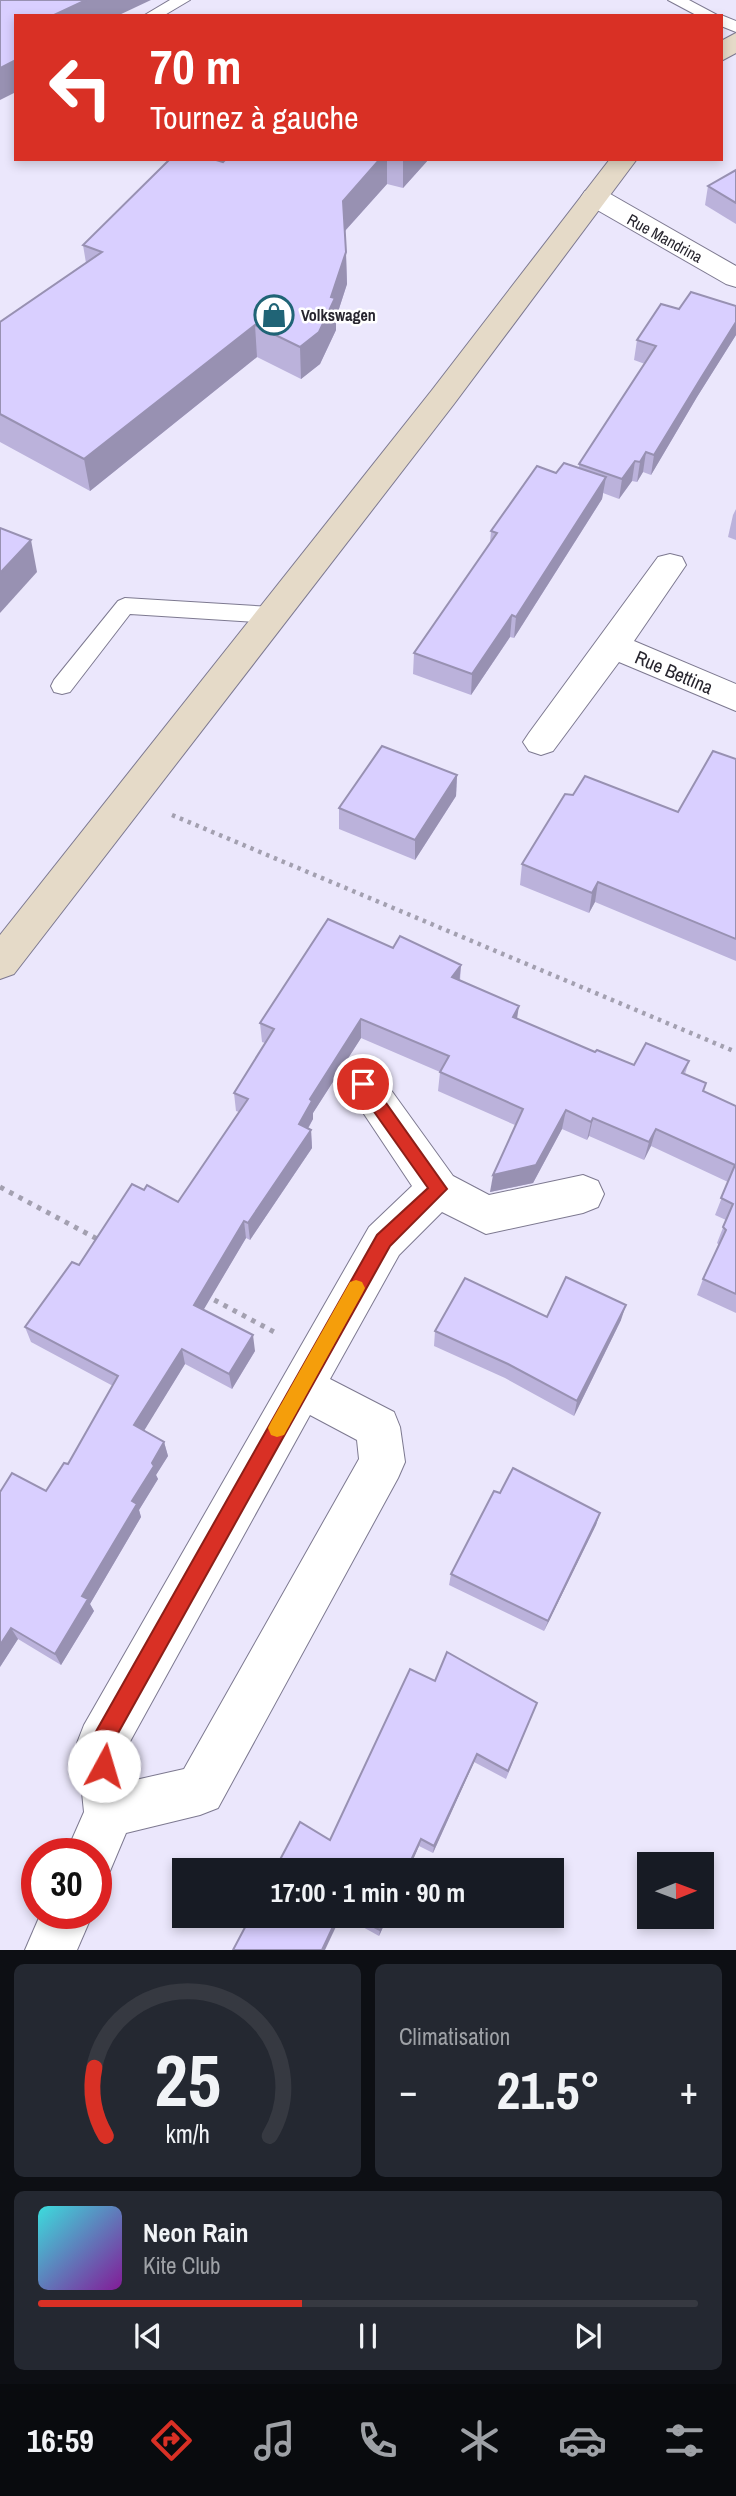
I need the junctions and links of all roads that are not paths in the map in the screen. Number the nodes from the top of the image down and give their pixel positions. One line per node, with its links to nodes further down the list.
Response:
1 (182, 0): 3 (lane)
2 (676, 0): 4 (lane)
3 (155, 14)
4 (707, 14)
5 (622, 161): 6 (main road)
6 (595, 197): 7 (street, Rue Mandrina); 9 (main road)
7 (736, 278)
8 (670, 565): 10 (street, Rue Bettina)
9 (272, 615): 11 (lane); 14 (main road)
10 (613, 646): 12 (street, Rue Bettina); 13 (street, Rue Bettina)
11 (62, 686)
12 (736, 698)
13 (541, 742)
14 (0, 963)
15 (363, 1084): 16 (street)
16 (438, 1189): 17 (street); 18 (street)
17 (583, 1194)
18 (309, 1371): 19 (street); 19 (street)
19 (100, 1832)
20 (60, 1929): 21 (street)
21 (51, 1950)

